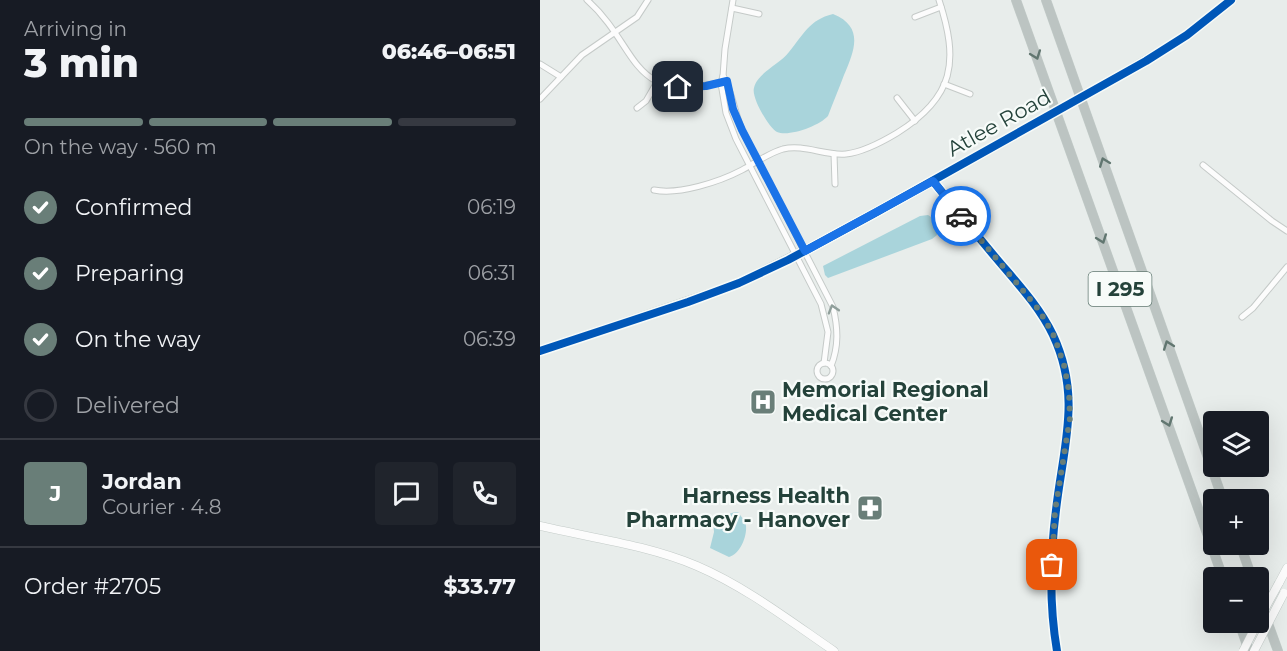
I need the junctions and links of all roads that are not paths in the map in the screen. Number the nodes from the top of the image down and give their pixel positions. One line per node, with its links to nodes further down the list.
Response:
1 (586, 0): 12 (street)
2 (648, 0): 12 (street)
3 (733, 0): 9 (street)
4 (939, 0): 8 (street)
5 (1017, 0): 40 (highway, I 295, one-way to 40)
6 (1046, 0): 38 (highway, I 295, one-way to 6)
7 (1231, 0): 27 (main road, Atlee Road, bridge)
8 (941, 7): 11 (street); 17 (street)
9 (732, 8): 10 (street); 15 (street)
10 (759, 14)
11 (915, 17)
12 (615, 33): 14 (street); 16 (street)
13 (540, 64): 14 (street)
14 (561, 77): 20 (street)
15 (724, 80): 16 (street); 24 (street); 26 (street)
16 (657, 82): 21 (street)
17 (944, 84): 18 (street); 22 (street)
18 (970, 94)
19 (897, 98): 22 (street)
20 (540, 99)
21 (637, 108)
22 (915, 121): 23 (street)
23 (834, 154): 24 (street); 28 (street)
24 (758, 161): 26 (street); 31 (street)
25 (1203, 165): 30 (street)
26 (750, 166): 29 (street); 32 (street)
27 (933, 181): 31 (main road, Atlee Road); 48 (street)
28 (835, 184)
29 (654, 190)
30 (1287, 231)
31 (805, 251): 32 (main road, Atlee Road); 37 (street, one-way to 31)
32 (796, 255): 35 (main road, Atlee Road); 36 (street)
33 (1287, 267): 34 (street)
34 (1242, 317)
35 (540, 351)
36 (825, 363): 37 (street); 37 (street)
37 (831, 366)
38 (1219, 489)
39 (540, 526): 47 (main road)
40 (1219, 567)
41 (1287, 568): 43 (main road, bridge)
42 (1286, 591): 50 (main road, bridge)
43 (1269, 602)
44 (1269, 627): 51 (highway)
45 (1244, 633): 50 (highway)
46 (1252, 633): 49 (main road, bridge)
47 (834, 651)
48 (1057, 651)
49 (1243, 651)
50 (1251, 651)
51 (1278, 651)

